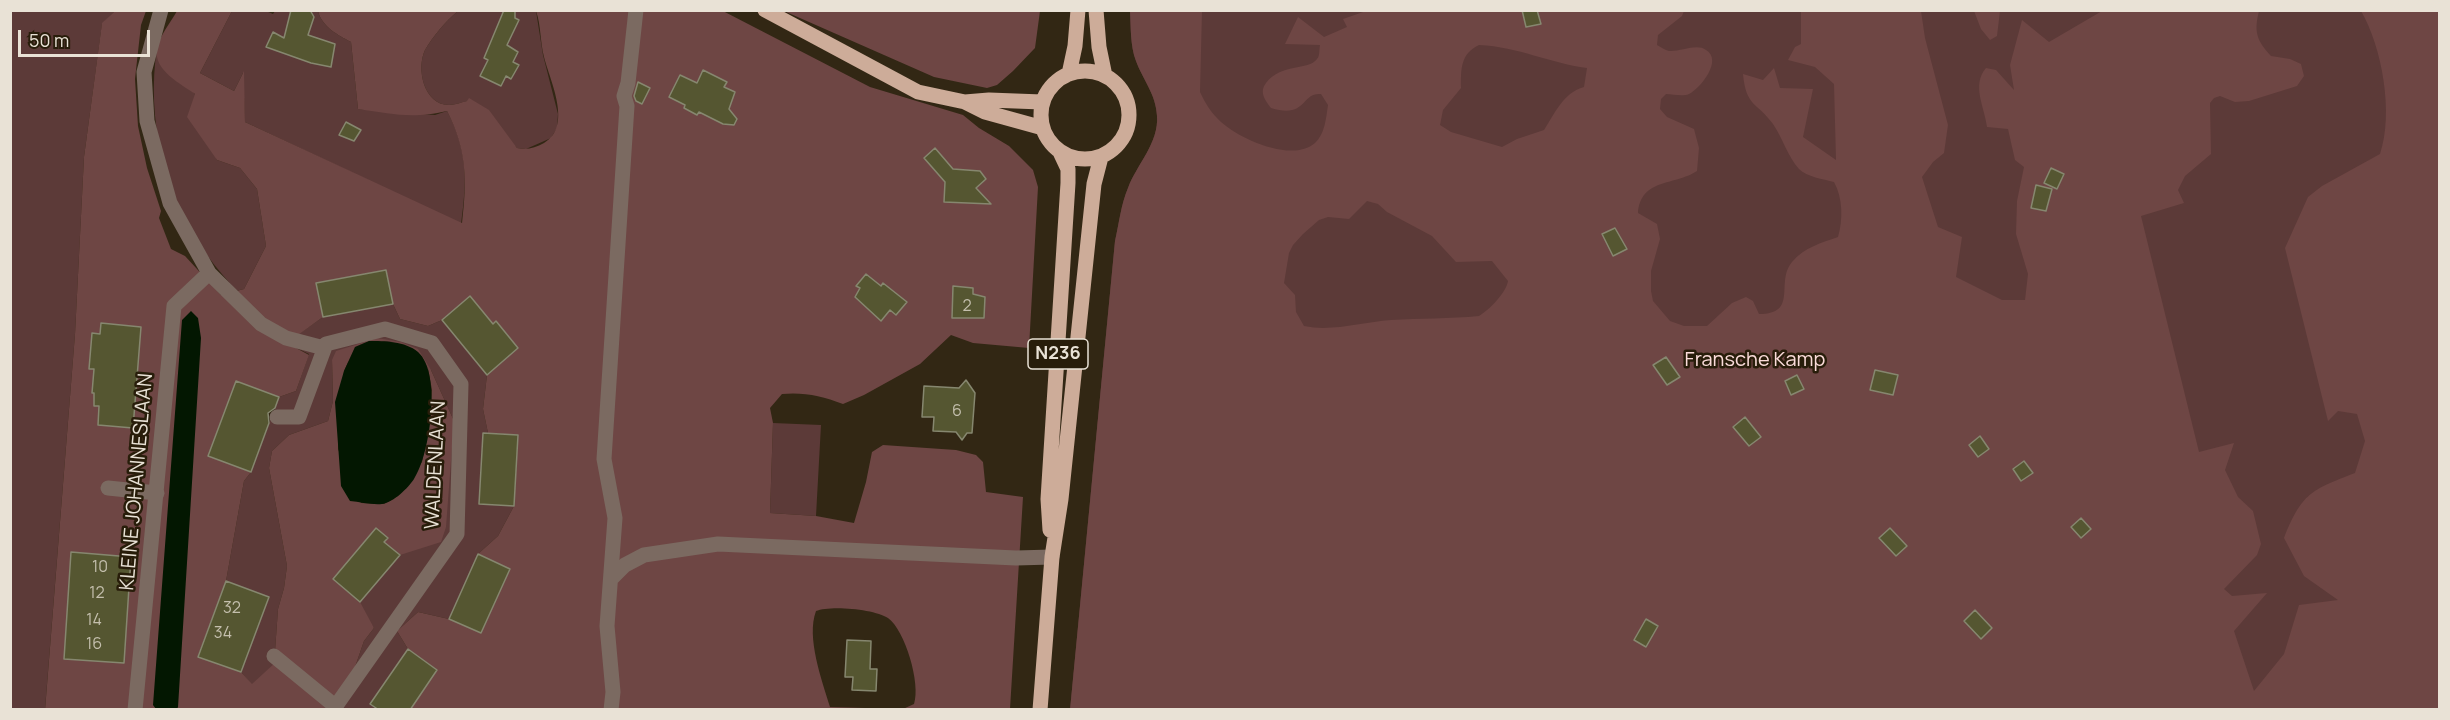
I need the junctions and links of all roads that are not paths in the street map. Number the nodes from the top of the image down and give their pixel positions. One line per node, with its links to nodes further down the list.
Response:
1 (161, 10): 13 (street)
2 (636, 10): 19 (street)
3 (765, 10): 8 (main road)
4 (1078, 10): 6 (main road)
5 (1096, 10): 7 (main road)
6 (1069, 74): 7 (main road); 9 (main road)
7 (1106, 76): 12 (main road)
8 (965, 102): 9 (main road); 10 (main road)
9 (1042, 102): 10 (main road)
10 (1043, 128): 11 (main road, N236)
11 (1060, 152): 12 (main road); 18 (main road, N236)
12 (1101, 157): 18 (main road, N236)
13 (209, 273): 14 (street); 17 (street, KLEINE JOHANNESLAAN)
14 (324, 348): 15 (street); 21 (street, WALDENLAAN)
15 (277, 417)
16 (108, 488): 17 (street)
17 (157, 492): 22 (street, KLEINE JOHANNESLAAN)
18 (1052, 557): 19 (street); 24 (main road, N236)
19 (612, 578): 23 (street)
20 (274, 656): 21 (street)
21 (334, 708)
22 (135, 710)
23 (611, 710)
24 (1040, 710)

